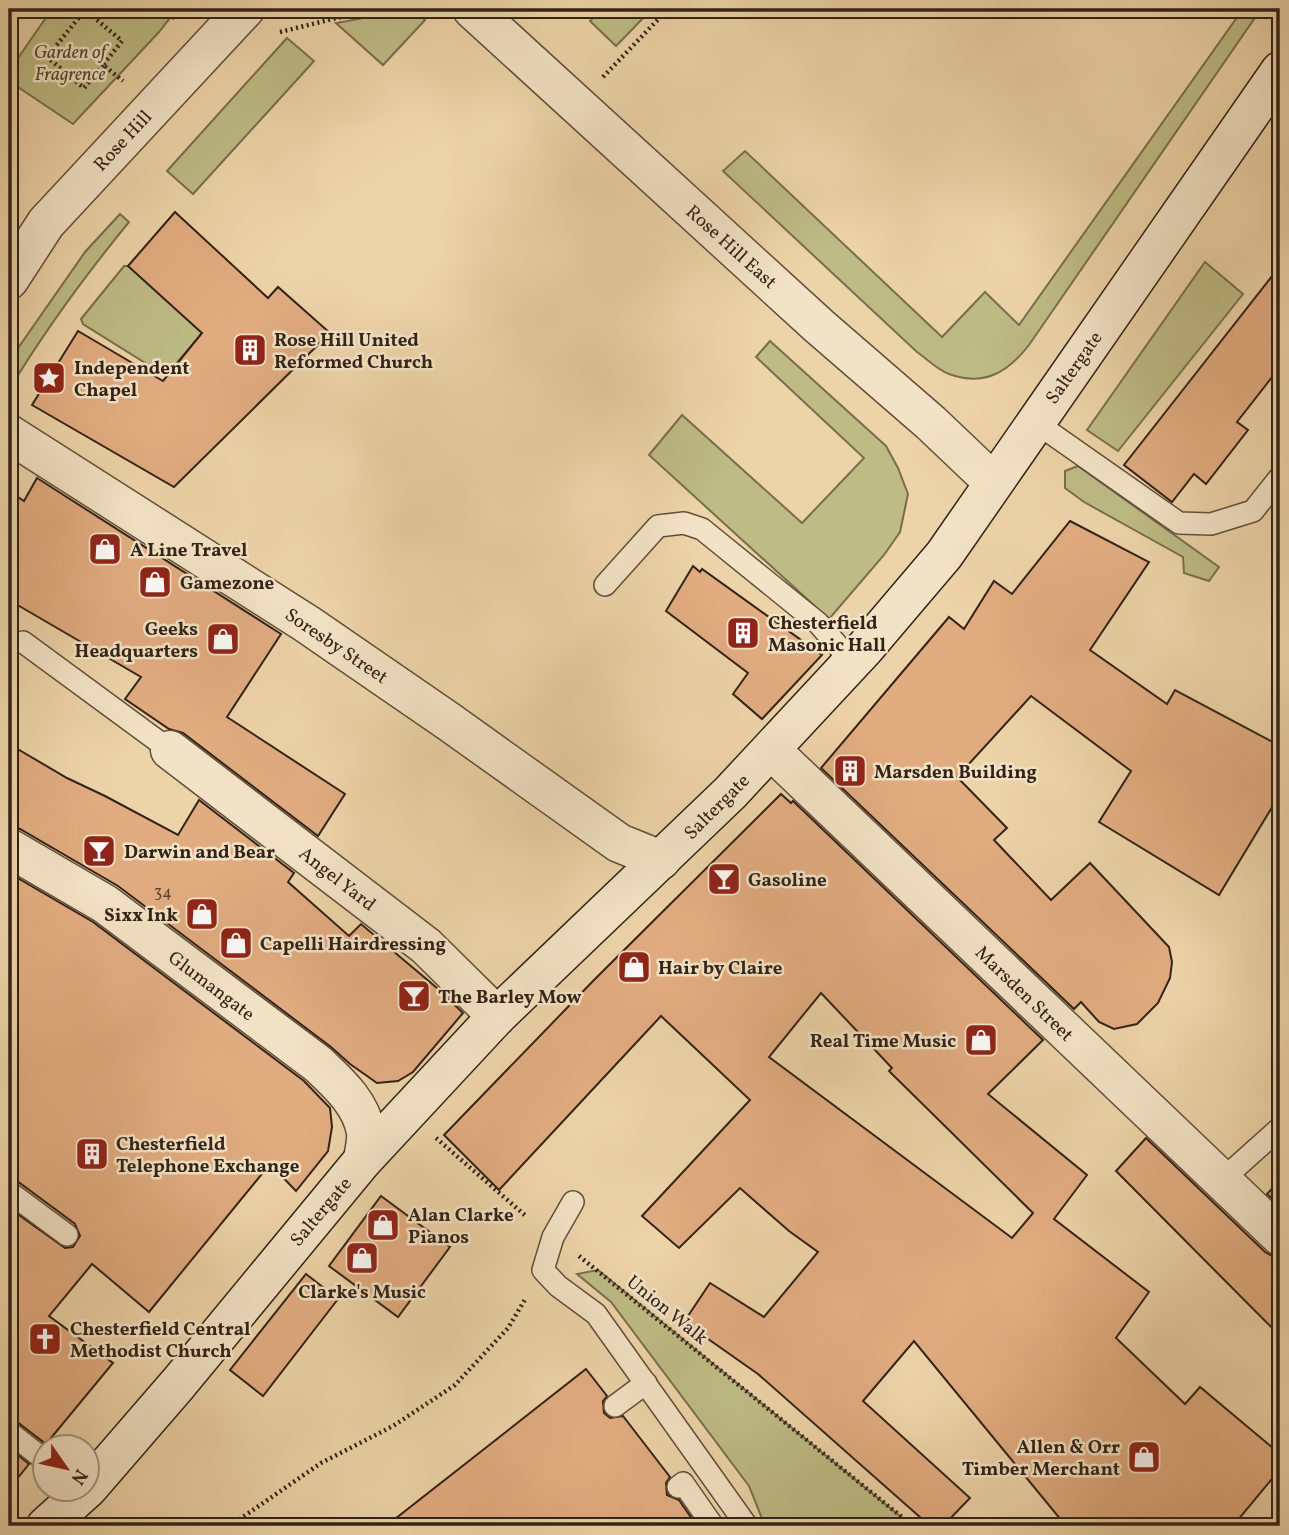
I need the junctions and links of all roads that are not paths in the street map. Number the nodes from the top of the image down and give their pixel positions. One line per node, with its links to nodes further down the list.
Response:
1 (472, 9): 8 (street, Rose Hill East)
2 (258, 21): 4 (street, Rose Hill)
3 (1280, 71): 5 (street, Saltergate)
4 (9, 280)
5 (1035, 422): 7 (lane); 8 (street, Saltergate)
6 (9, 434): 15 (street, Soresby Street)
7 (1280, 477)
8 (993, 482): 11 (street, Saltergate)
9 (606, 585): 11 (lane)
10 (23, 642): 12 (lane)
11 (852, 662): 13 (street, Saltergate)
12 (170, 750): 16 (street, Angel Yard)
13 (771, 750): 15 (street, Saltergate); 19 (street, Marsden Street)
14 (9, 848): 18 (street, Glumangate)
15 (661, 860): 16 (street, Saltergate)
16 (497, 1016): 18 (street, Saltergate)
17 (1280, 1128): 19 (lane)
18 (363, 1160): 28 (street, Saltergate)
19 (1223, 1179): 23 (street, Marsden Street)
20 (9, 1192): 22 (lane)
21 (573, 1202): 24 (lane)
22 (67, 1235)
23 (1280, 1236)
24 (646, 1383): 25 (lane); 33 (lane)
25 (615, 1406)
26 (9, 1432): 27 (lane)
27 (32, 1450)
28 (102, 1475)
29 (678, 1487): 32 (lane)
30 (75, 1504): 31 (street, Saltergate)
31 (46, 1526)
32 (713, 1526)
33 (747, 1526)

